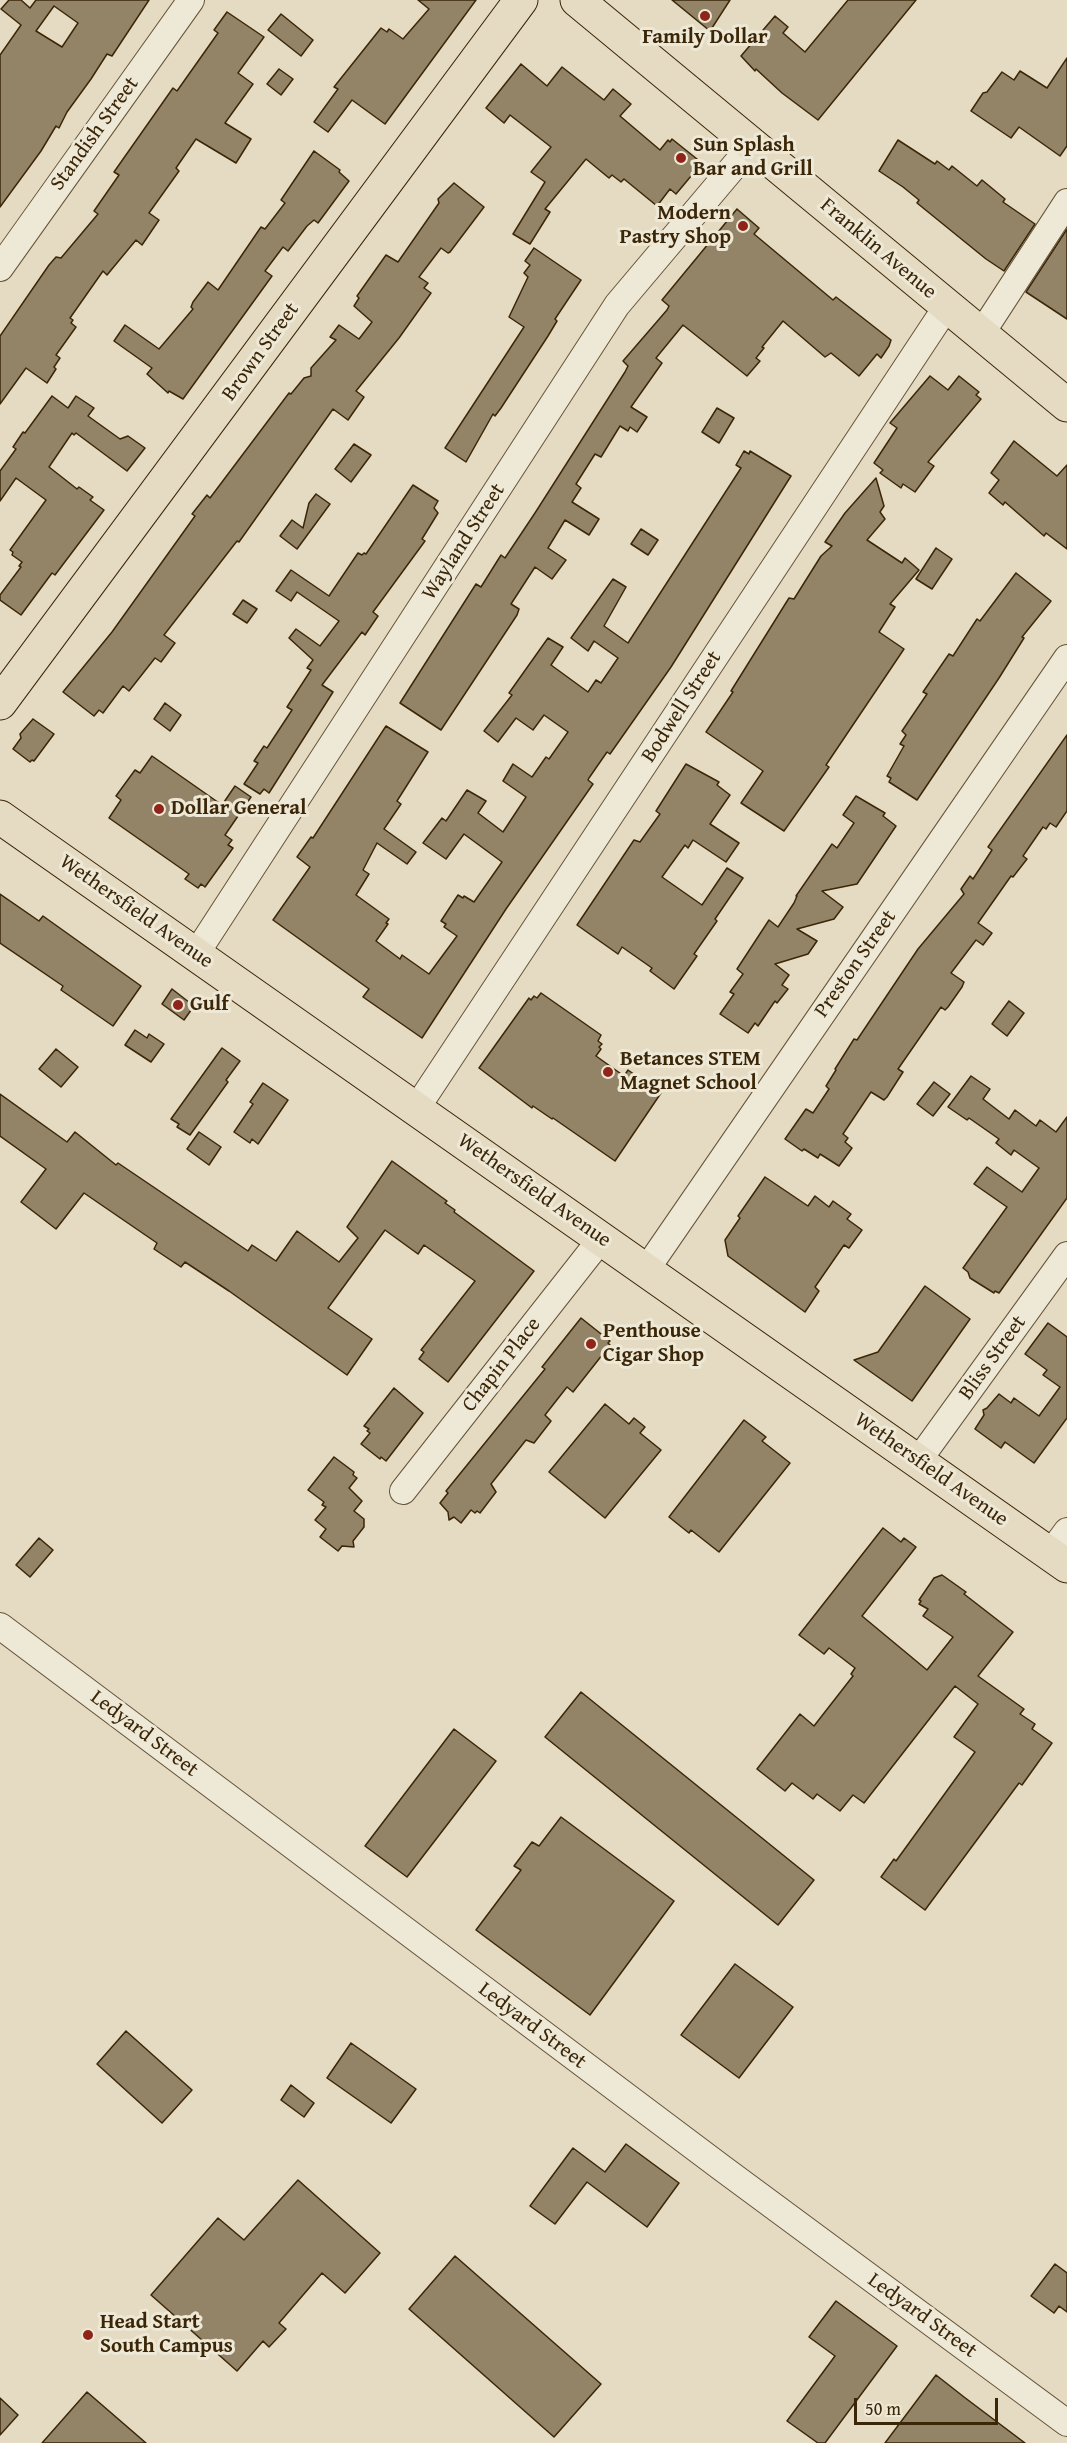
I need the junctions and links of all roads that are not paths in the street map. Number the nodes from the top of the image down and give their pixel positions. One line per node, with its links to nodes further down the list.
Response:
1 (191, 0): 6 (street, Standish Street)
2 (521, 0): 11 (main road, Brown Street)
3 (578, 0): 4 (main road, Franklin Avenue)
4 (752, 145): 7 (main road, Franklin Avenue); 13 (street, Wayland Street)
5 (1067, 202): 8 (street)
6 (0, 267)
7 (947, 306): 8 (main road, Franklin Avenue); 14 (street, Bodwell Street)
8 (981, 334): 9 (main road, Franklin Avenue)
9 (1067, 405)
10 (1067, 658): 17 (street, Preston Street)
11 (0, 703)
12 (0, 817): 13 (main road, Wethersfield Avenue)
13 (196, 954): 14 (main road, Wethersfield Avenue)
14 (417, 1109): 15 (main road, Wethersfield Avenue)
15 (601, 1239): 17 (main road, Wethersfield Avenue); 19 (street, Chapin Place)
16 (1067, 1256): 18 (street, Bliss Street)
17 (646, 1270): 18 (main road, Wethersfield Avenue)
18 (918, 1461): 20 (main road, Wethersfield Avenue)
19 (404, 1491)
20 (1061, 1550)
21 (0, 1626): 22 (street, Ledyard Street)
22 (1067, 2423)

